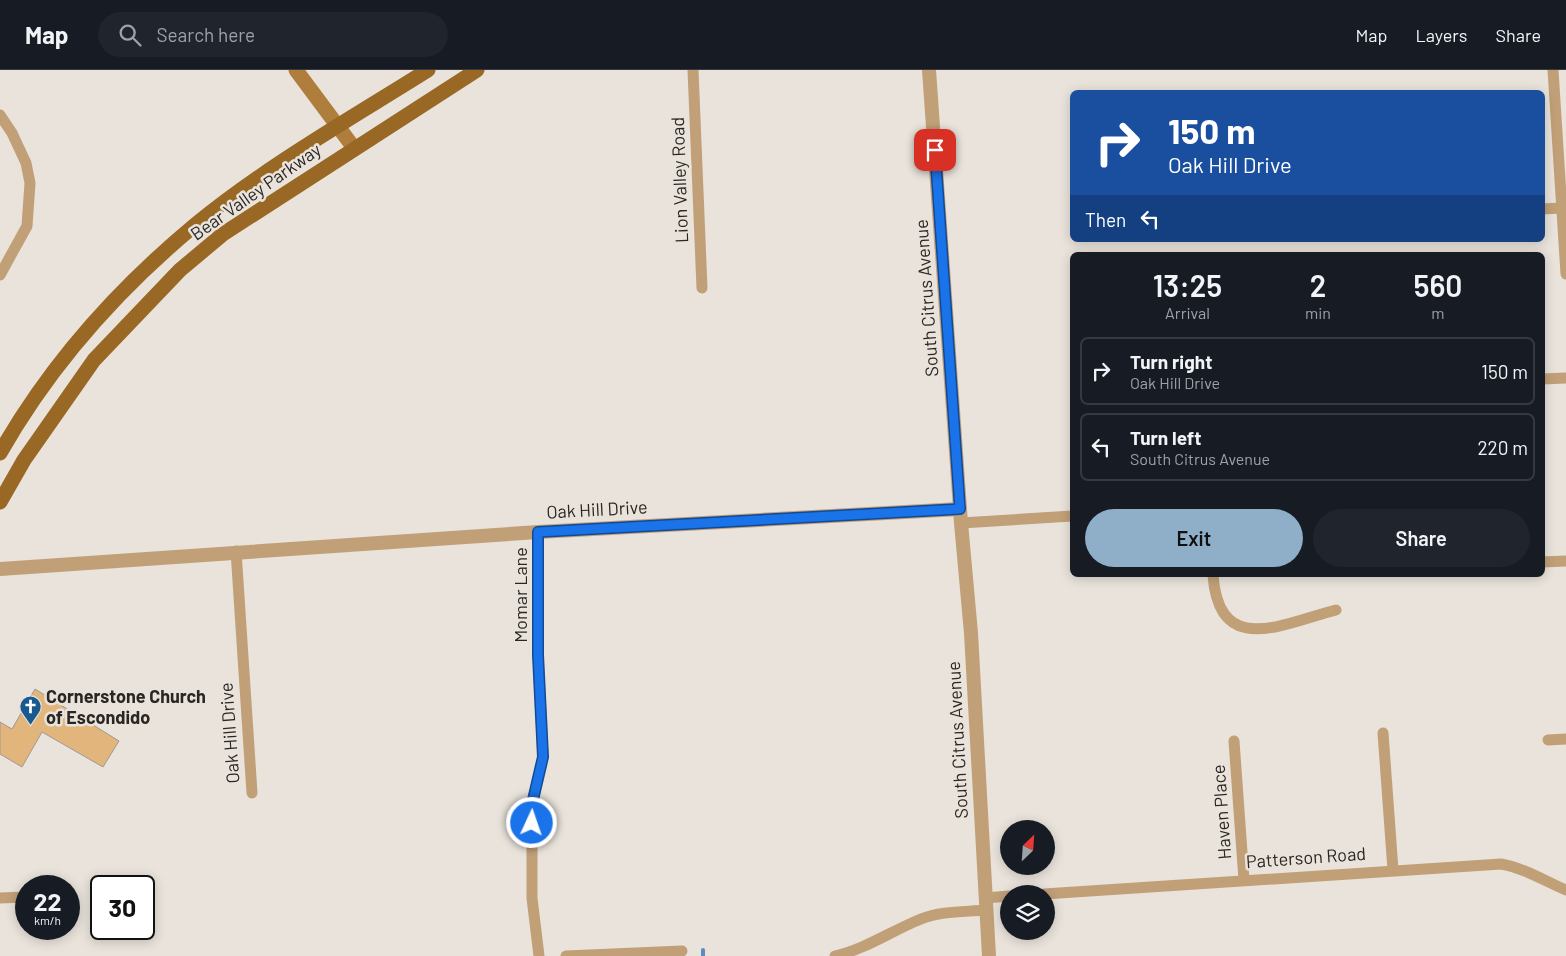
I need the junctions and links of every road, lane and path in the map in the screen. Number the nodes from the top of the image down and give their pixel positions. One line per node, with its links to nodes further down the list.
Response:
1 (296, 70): 8 (main road)
2 (428, 70): 8 (main road, Bear Valley Parkway)
3 (477, 70): 9 (main road, Bear Valley Parkway)
4 (693, 70): 14 (street, Lion Valley Road)
5 (929, 70): 19 (street, South Citrus Avenue)
6 (1553, 70): 10 (street)
7 (0, 114): 13 (street)
8 (338, 127): 9 (main road); 17 (main road, Bear Valley Parkway)
9 (354, 148): 18 (main road, Bear Valley Parkway)
10 (1562, 208): 11 (street); 12 (street)
11 (1545, 209)
12 (1566, 274)
13 (0, 275)
14 (702, 288)
15 (1566, 378): 16 (street)
16 (1545, 380)
17 (0, 453)
18 (0, 502)
19 (960, 516): 20 (street); 21 (street, Oak Hill Drive); 40 (street, South Citrus Avenue)
20 (1070, 516)
21 (538, 532): 22 (street, Oak Hill Drive); 42 (street, Momar Lane)
22 (236, 551): 25 (street, Oak Hill Drive); 32 (street, Oak Hill Drive)
23 (1566, 561): 24 (street)
24 (1545, 562)
25 (0, 569)
26 (1212, 577): 27 (street)
27 (1336, 610)
28 (1383, 733): 33 (street)
29 (1566, 739): 30 (street)
30 (1548, 740)
31 (1234, 741): 34 (street, Haven Place)
32 (252, 793)
33 (1393, 870): 34 (street, Patterson Road); 35 (street, Patterson Road)
34 (1244, 880): 36 (street, Patterson Road)
35 (1566, 890)
36 (1055, 893)
37 (15, 897): 38 (street)
38 (0, 898)
39 (1000, 899): 40 (street)
40 (986, 904): 44 (street); 45 (street, South Citrus Avenue)
41 (682, 951): 43 (street)
42 (539, 956)
43 (566, 956)
44 (835, 956)
45 (989, 956)

